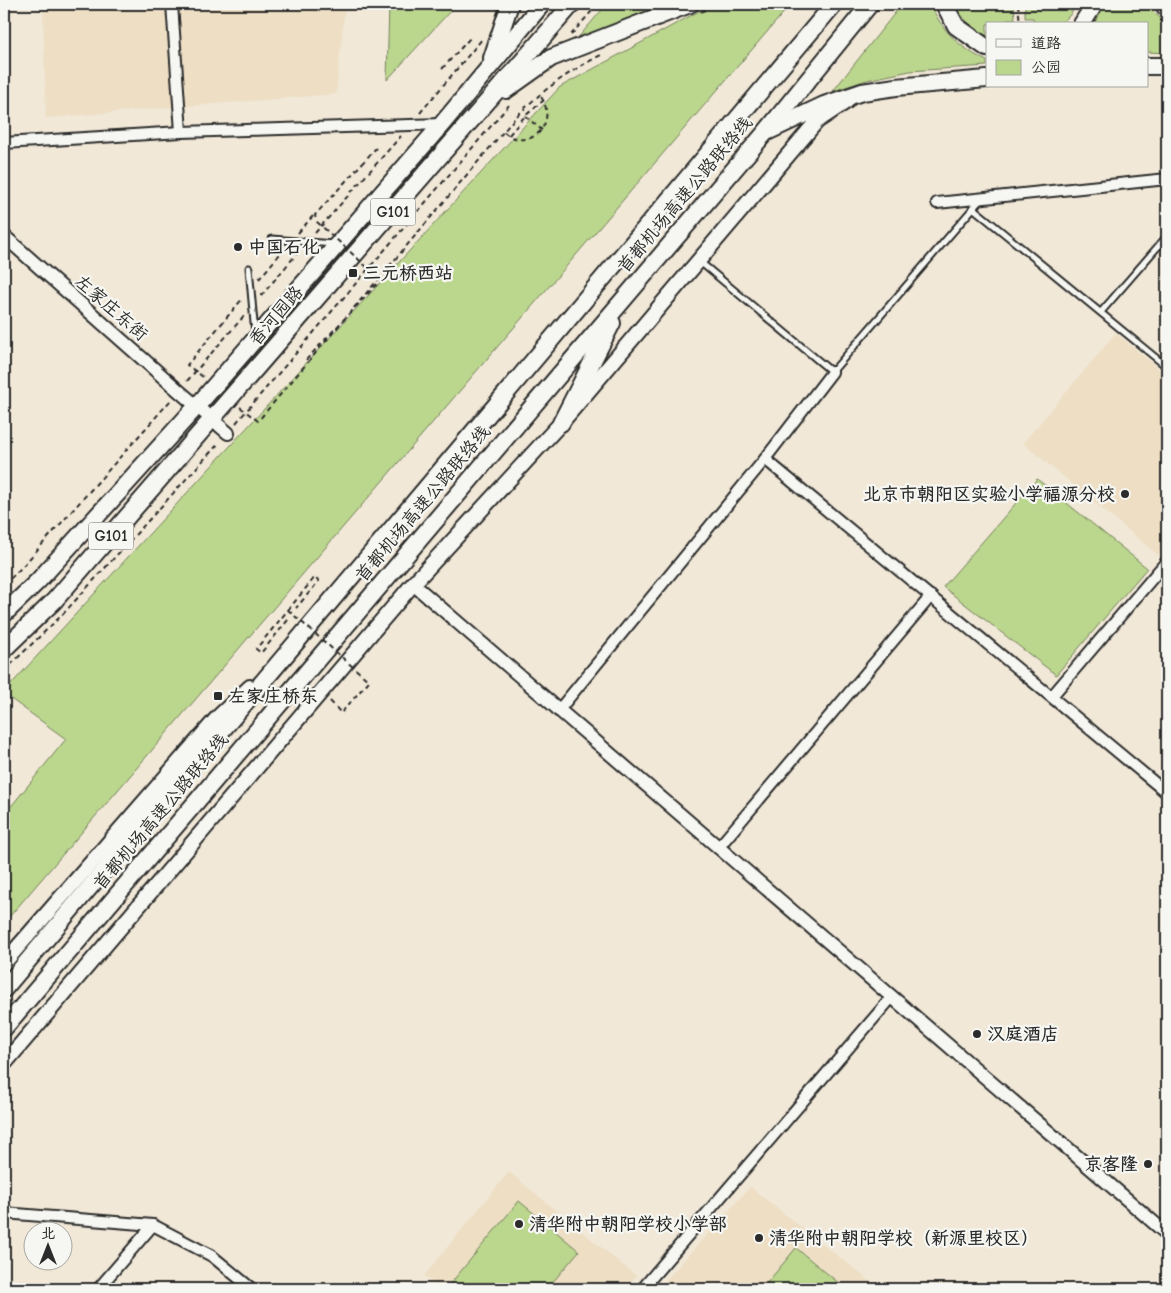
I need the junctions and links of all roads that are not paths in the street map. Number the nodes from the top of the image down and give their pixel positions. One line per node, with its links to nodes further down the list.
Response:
1 (172, 4): 19 (street)
2 (510, 4): 12 (highway)
3 (542, 4): 12 (highway, 香河园路 / G101)
4 (572, 4): 17 (highway, 香河园路 / G101)
5 (834, 4): 46 (highway, 首都机场高速公路联络线)
6 (870, 4): 20 (highway, 首都机场高速公路联络线)
7 (944, 4): 11 (highway)
8 (1093, 4): 10 (highway)
9 (693, 10): 17 (highway)
10 (1083, 22)
11 (986, 47)
12 (490, 65): 18 (highway, 香河园路 / G101)
13 (1148, 66): 14 (highway)
14 (1167, 66)
15 (986, 79): 16 (highway)
16 (862, 92): 20 (highway); 30 (main road)
17 (484, 106): 38 (highway, 香河园路 / G101)
18 (442, 124): 19 (street); 29 (highway, 香河园路 / G101)
19 (181, 132): 21 (street)
20 (765, 133): 32 (highway, 首都机场高速公路联络线)
21 (4, 143)
22 (1167, 179): 23 (street)
23 (982, 199): 24 (street); 25 (lane)
24 (937, 203)
25 (973, 208): 33 (lane); 36 (lane)
26 (4, 236): 37 (street, 左家庄东街)
27 (1167, 236): 33 (lane)
28 (272, 239): 29 (lane)
29 (336, 244): 34 (highway, 香河园路 / G101)
30 (698, 260): 36 (lane); 39 (main road)
31 (250, 268): 34 (lane)
32 (624, 299): 39 (highway); 55 (highway, 首都机场高速公路联络线)
33 (1101, 312): 35 (lane)
34 (255, 338): 37 (highway, 香河园路 / G101)
35 (1167, 367)
36 (832, 372): 41 (street)
37 (197, 406): 38 (street, 左家庄东街); 45 (highway, 香河园路 / G101)
38 (213, 420): 40 (street, 左家庄东街); 47 (highway, 香河园路 / G101)
39 (561, 423): 43 (main road)
40 (228, 433)
41 (765, 459): 44 (street); 49 (street)
42 (1167, 562): 48 (street)
43 (412, 584): 49 (street); 56 (main road)
44 (931, 596): 48 (street); 51 (street)
45 (4, 614)
46 (299, 640): 52 (main road); 53 (highway, 首都机场高速公路联络线)
47 (4, 649)
48 (1052, 696): 50 (street)
49 (558, 711): 51 (street)
50 (1167, 793)
51 (718, 848): 54 (street)
52 (4, 963)
53 (4, 989)
54 (892, 997): 59 (street); 62 (street)
55 (4, 1028)
56 (4, 1064)
57 (4, 1213): 58 (street)
58 (153, 1225): 60 (street); 61 (street)
59 (1167, 1234)
60 (98, 1289)
61 (252, 1289)
62 (642, 1289)

